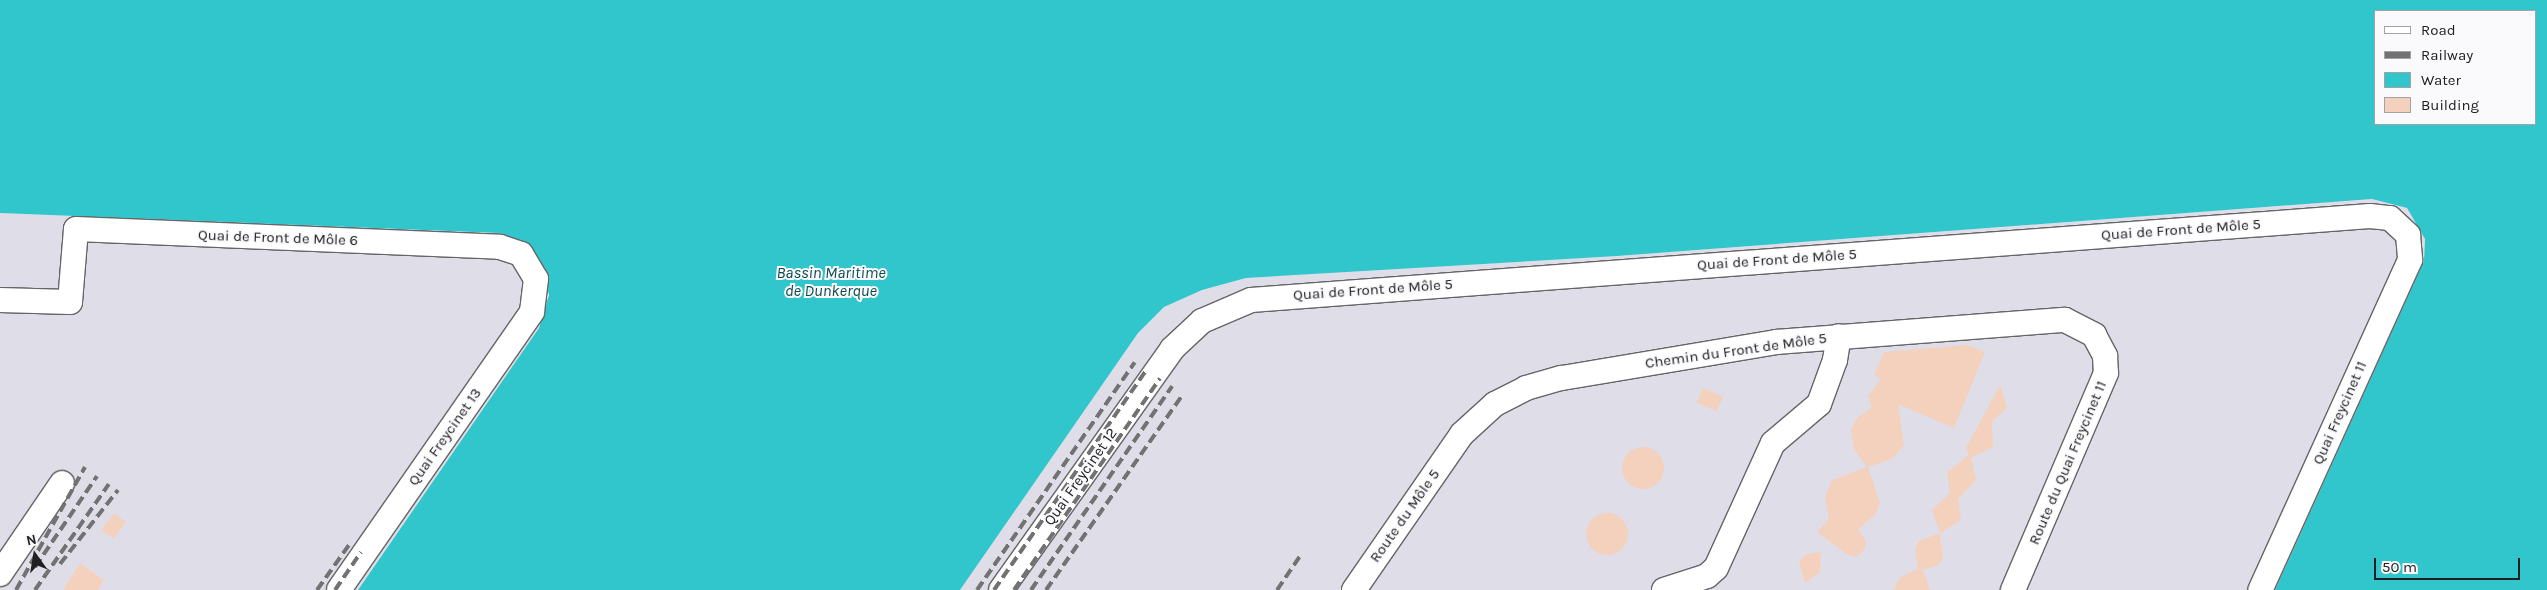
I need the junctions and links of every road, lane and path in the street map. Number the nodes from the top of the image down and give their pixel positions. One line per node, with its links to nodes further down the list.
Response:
1 (2408, 235): 6 (street, Quai de Front de Môle 5); 15 (street, Quai Freycinet 11)
2 (536, 279): 3 (street, Quai de Front de Môle 6); 10 (street, Quai Freycinet 13)
3 (0, 300)
4 (2094, 335): 5 (street, Chemin du Front de Môle 5); 14 (street, Route du Quai Freycinet 11)
5 (1839, 336): 7 (street, Chemin du Front de Môle 5); 13 (street)
6 (1161, 363): 11 (street, Quai Freycinet 12)
7 (1456, 442): 12 (street, Route du Môle 5)
8 (62, 483): 9 (street)
9 (0, 574)
10 (339, 590)
11 (1001, 590)
12 (1354, 590)
13 (1664, 590)
14 (2013, 590)
15 (2260, 590)

